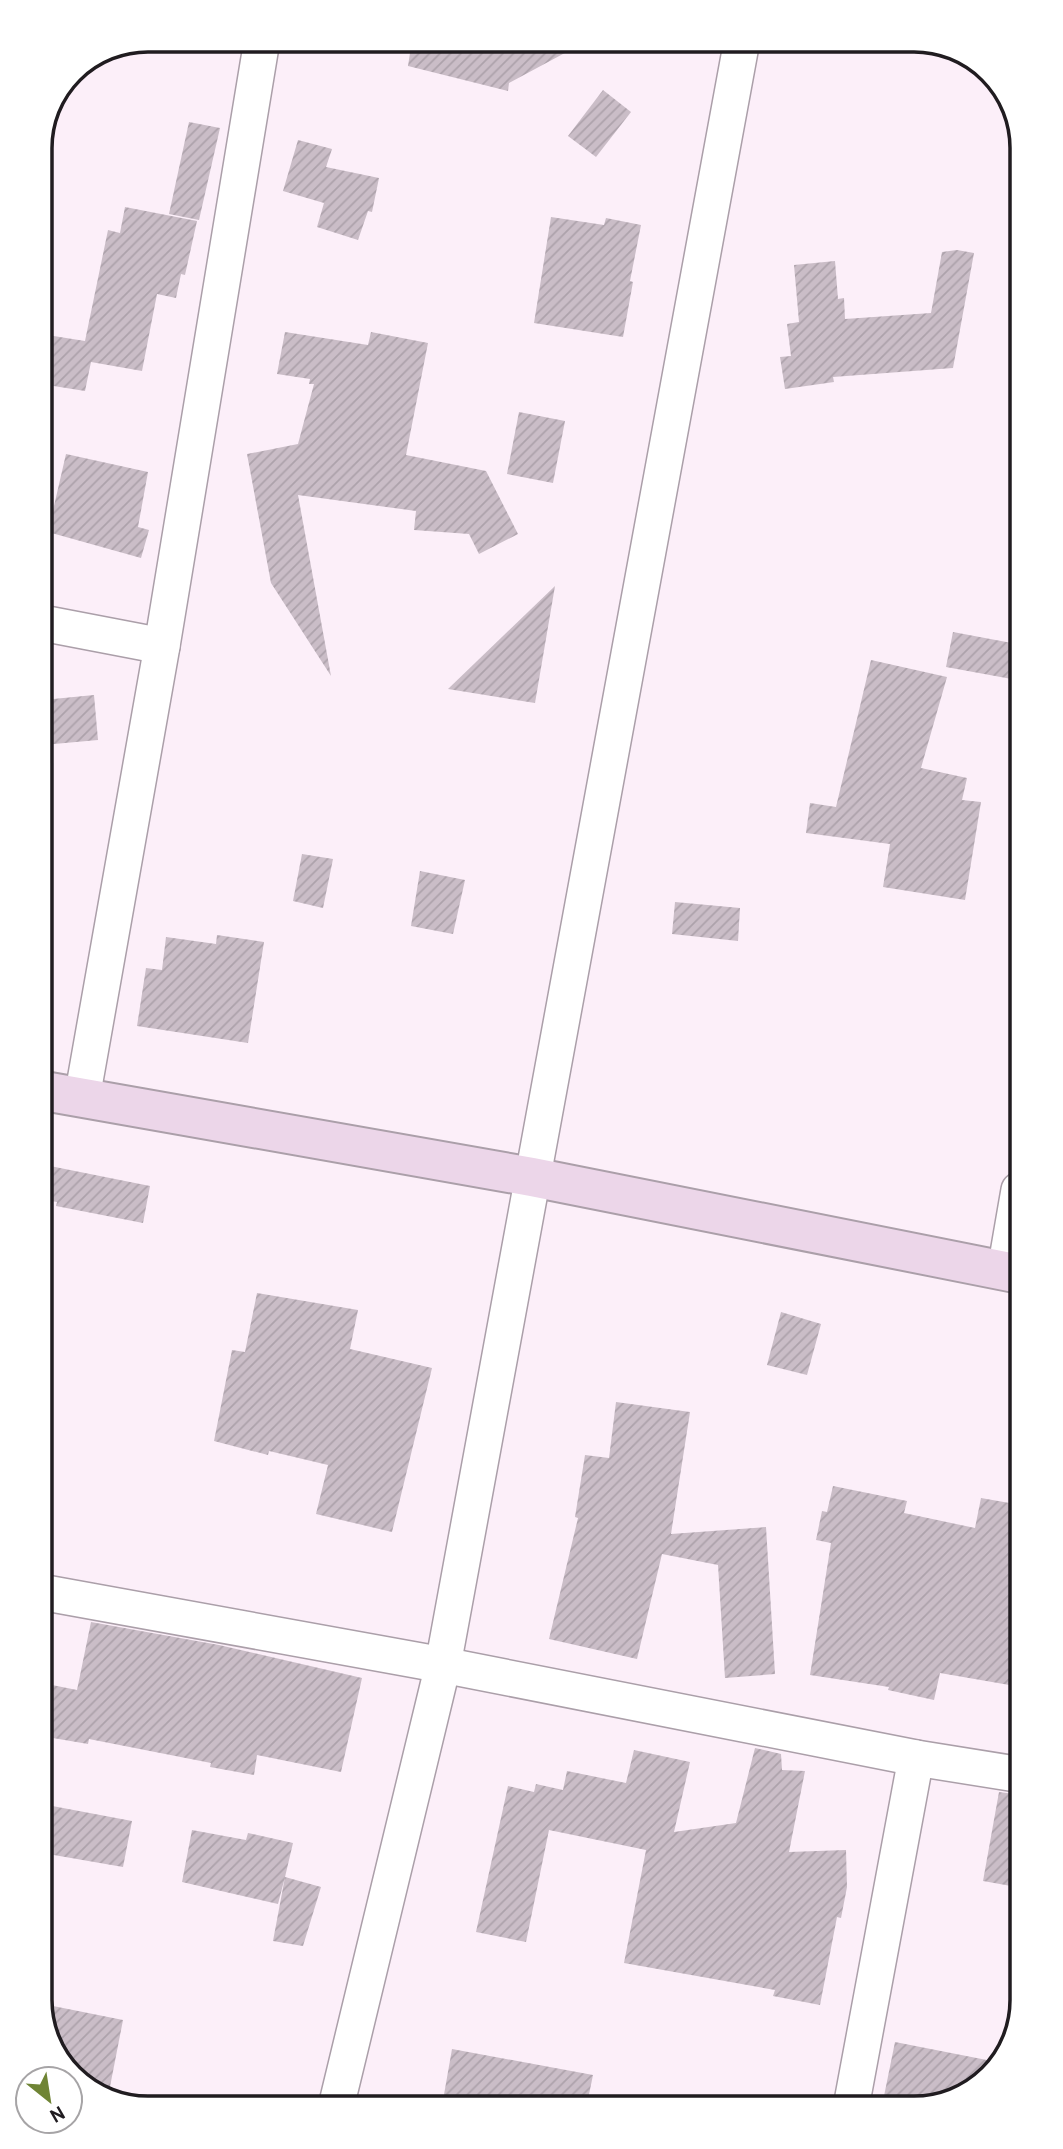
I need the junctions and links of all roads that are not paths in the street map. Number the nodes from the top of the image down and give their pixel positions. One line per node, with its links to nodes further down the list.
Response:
1 (260, 52): 4 (street)
2 (740, 53): 7 (street)
3 (53, 625): 4 (street)
4 (162, 646): 6 (street)
5 (52, 1093): 6 (street)
6 (82, 1098): 7 (street)
7 (532, 1177): 8 (street); 10 (street)
8 (1010, 1273)
9 (52, 1594): 10 (street)
10 (443, 1665): 11 (street); 13 (street)
11 (916, 1758): 12 (street); 14 (street)
12 (1010, 1772)
13 (339, 2096)
14 (853, 2096)

